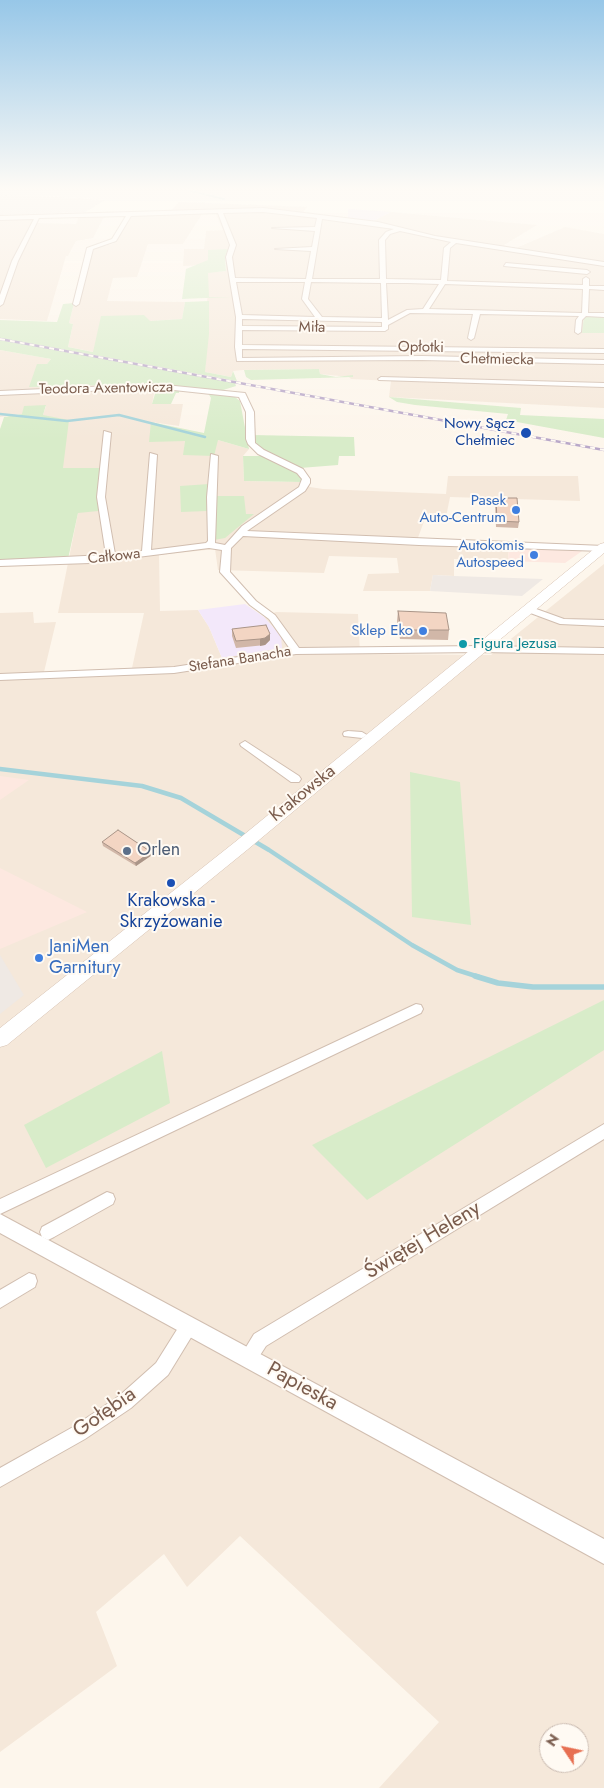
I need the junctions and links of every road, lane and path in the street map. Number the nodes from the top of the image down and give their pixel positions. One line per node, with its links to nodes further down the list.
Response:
1 (11, 273): 14 (street)
2 (84, 273): 15 (street)
3 (233, 273): 8 (street)
4 (309, 273): 9 (street)
5 (382, 273): 10 (street)
6 (446, 273): 11 (street)
7 (587, 273): 12 (street)
8 (234, 280): 9 (street); 22 (street)
9 (308, 280): 10 (street); 23 (street)
10 (382, 281): 11 (street); 16 (street)
11 (444, 283): 12 (street); 18 (street)
12 (584, 287): 13 (street); 20 (street)
13 (604, 288)
14 (0, 304)
15 (76, 304)
16 (384, 310): 17 (street); 24 (street)
17 (409, 311): 18 (street); 24 (street)
18 (426, 311): 19 (street)
19 (477, 312): 20 (street); 27 (street)
20 (585, 314): 21 (street); 26 (street)
21 (604, 315)
22 (239, 318): 23 (street); 25 (street)
23 (320, 319): 24 (street)
24 (385, 327): 25 (street, Miła)
25 (239, 328): 28 (street)
26 (578, 332)
27 (470, 338)
28 (238, 347): 29 (street, Opłotki); 30 (street, Chełmiecka)
29 (604, 351)
30 (604, 362)
31 (381, 379): 32 (street)
32 (604, 385)
33 (0, 393): 37 (street, Teodora Axentowicza)
34 (107, 433): 42 (street)
35 (153, 455): 41 (street)
36 (214, 456): 38 (street)
37 (240, 533): 39 (street); 40 (street)
38 (209, 546): 40 (street, Całkowa); 41 (street, Całkowa)
39 (603, 547): 44 (main road, Krakowska)
40 (227, 548): 47 (street)
41 (146, 554): 42 (street, Całkowa)
42 (111, 558): 43 (street, Całkowa)
43 (0, 563)
44 (528, 609): 45 (street); 46 (main road, Krakowska)
45 (604, 623)
46 (480, 649): 47 (street, Stefana Banacha); 48 (street, Stefana Banacha); 55 (main road, Krakowska)
47 (296, 650): 49 (street, Stefana Banacha)
48 (604, 652)
49 (0, 678)
50 (348, 734): 51 (street)
51 (362, 735)
52 (245, 744): 53 (street)
53 (295, 779)
54 (416, 1009): 58 (street)
55 (0, 1039)
56 (604, 1131): 64 (street, Świętej Heleny)
57 (107, 1199): 60 (street)
58 (0, 1208)
59 (0, 1223): 63 (street, Papieska)
60 (48, 1232)
61 (28, 1281): 62 (street)
62 (0, 1300)
63 (189, 1326): 64 (street, Papieska); 65 (street, Gołębia)
64 (249, 1357): 66 (street, Papieska)
65 (0, 1478)
66 (604, 1552)

